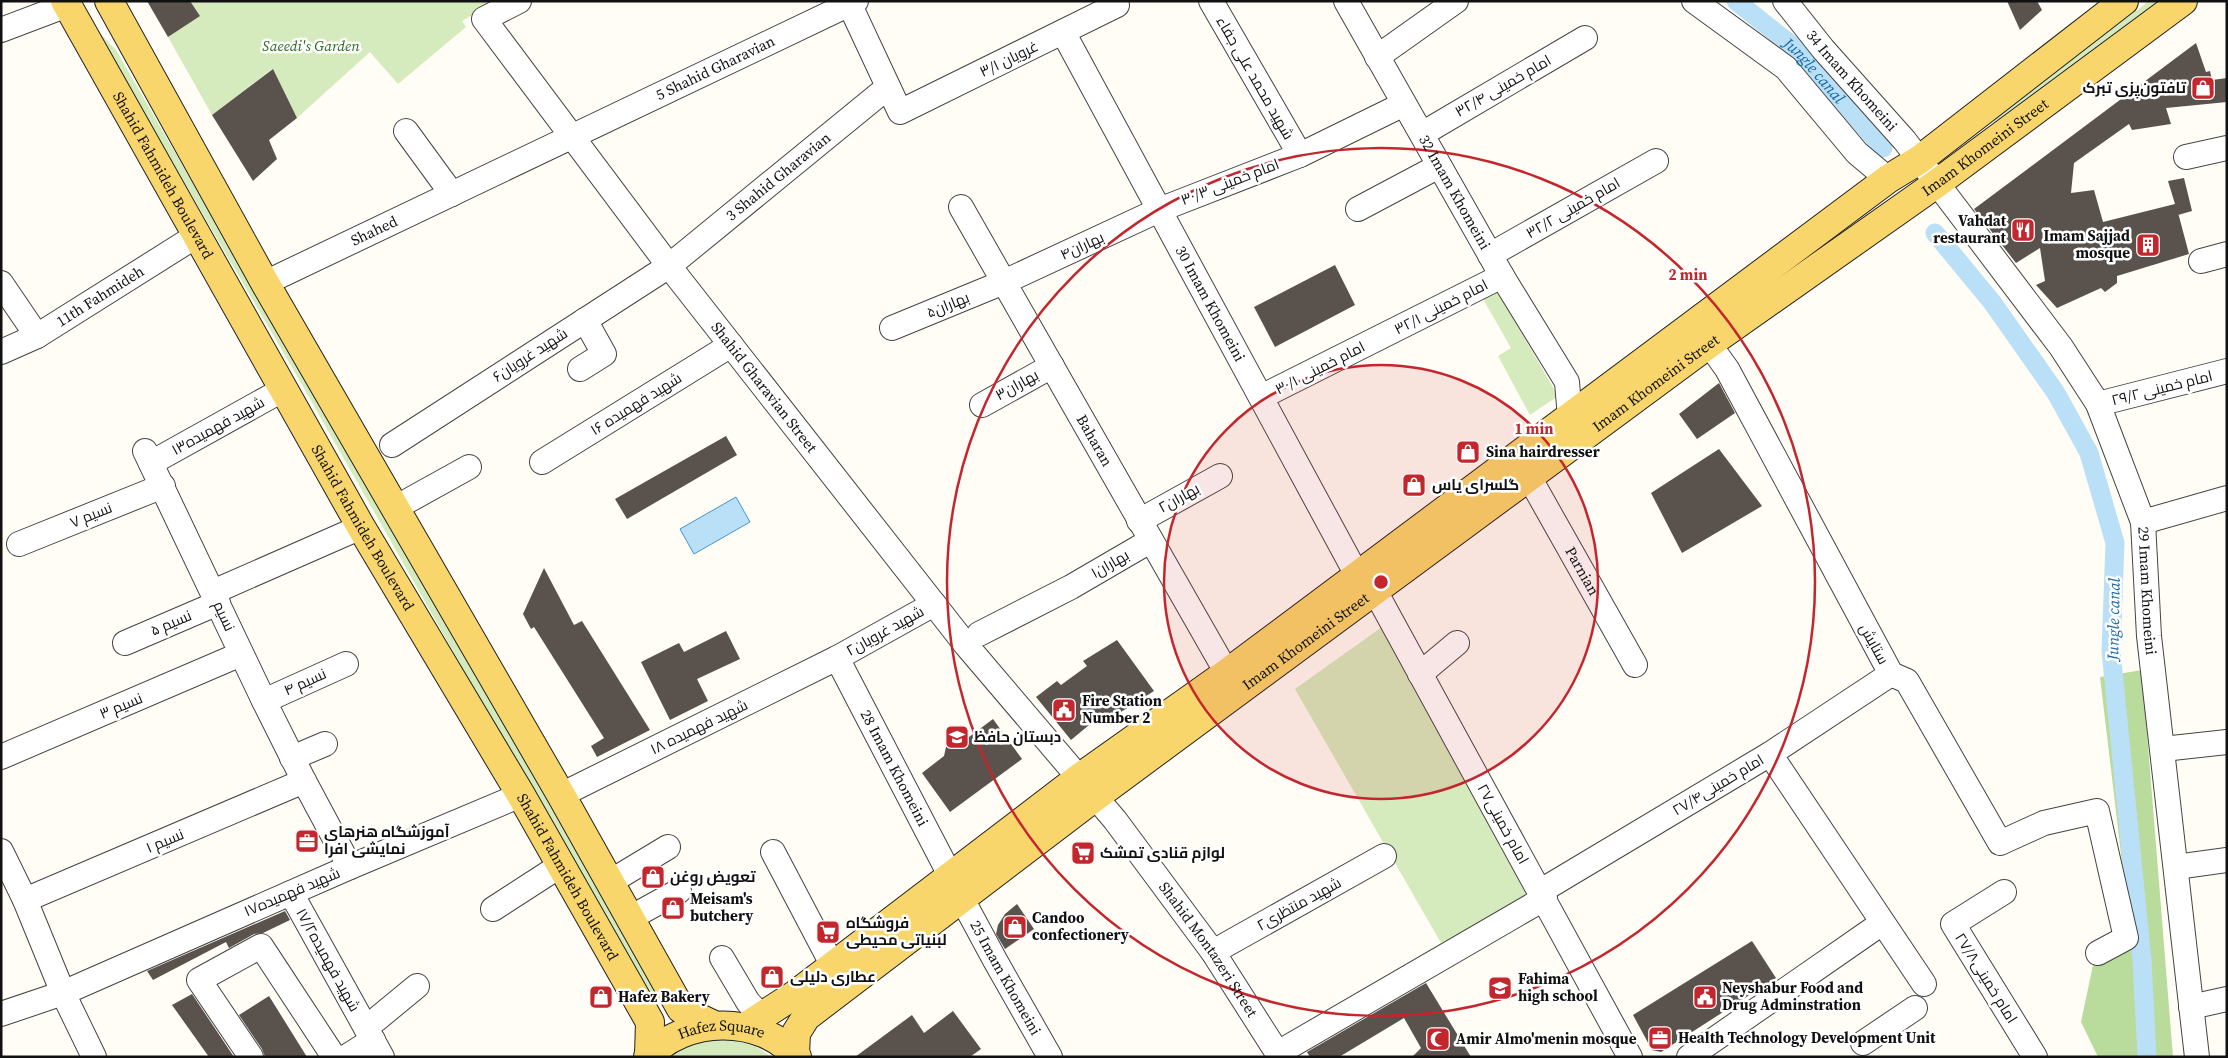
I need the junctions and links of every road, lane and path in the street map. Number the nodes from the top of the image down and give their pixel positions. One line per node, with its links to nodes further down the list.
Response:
1 (109, 1): 43 (main road)
2 (519, 1): 21 (street, Shahid Gharavian Street)
3 (1211, 1): 23 (street, شهید محمد علی جفاء)
4 (1346, 1): 16 (street, 32 Imam Khomeini)
5 (1456, 1): 16 (street)
6 (1694, 1): 29 (street)
7 (1785, 1): 25 (street, 34 Imam Khomeini)
8 (2124, 1): 25 (main road, Imam Khomeini Street)
9 (2183, 1): 30 (main road, Imam Khomeini Street)
10 (68, 2): 13 (street); 35 (main road, Shahid Fahmideh Boulevard)
11 (851, 2): 17 (street); 21 (street, 5 Shahid Gharavian)
12 (1117, 6): 14 (street, غرویان ۳/۱)
13 (1, 30)
14 (1063, 32): 17 (street, غرویان ۳/۱); 34 (street, 30 Imam Khomeini)
15 (1585, 38): 20 (street, امام خمینی ۳۲/۴)
16 (1377, 57): 18 (street, 32 Imam Khomeini)
17 (888, 87): 39 (street, 3 Shahid Gharavian)
18 (1404, 104): 20 (street, 32 Imam Khomeini); 23 (street, امام خمینی ۳۰/۳)
19 (406, 131): 31 (street)
20 (1422, 134): 27 (street, 32 Imam Khomeini)
21 (573, 136): 28 (street, 5 Shahid Gharavian); 39 (street, Shahid Gharavian Street)
22 (2227, 148): 24 (street)
23 (1300, 155): 34 (street, امام خمینی ۳۰/۳)
24 (2186, 157)
25 (1919, 160): 29 (main road, Imam Khomeini Street); 30 (street, 34 Imam Khomeini)
26 (1656, 161): 37 (street, امام خمینی ۳۲/۲)
27 (1439, 166): 33 (street); 37 (street, 32 Imam Khomeini)
28 (484, 179): 31 (street, Shahed)
29 (1888, 179): 57 (main road, Imam Khomeini Street)
30 (1936, 184): 48 (main road, Imam Khomeini Street); 58 (street, 29 Imam Khomeini)
31 (452, 194): 43 (street, Shahed)
32 (961, 207): 41 (street, Baharan)
33 (1358, 209)
34 (1159, 210): 41 (street, بهاران۴); 56 (street, 30 Imam Khomeini)
35 (196, 236): 46 (street, 11th Fahmideh); 55 (main road, Shahid Fahmideh Boulevard)
36 (2227, 254): 38 (street)
37 (1490, 255): 40 (street, 32 Imam Khomeini)
38 (2201, 261)
39 (669, 266): 44 (street, شهید غرویان۶); 49 (street, Shahid Gharavian Street)
40 (1502, 276): 47 (street, امام خمینی ۳۲/۱); 54 (street, 32 Imam Khomeini)
41 (1004, 282): 45 (street, بهاران۵); 51 (street, Baharan)
42 (1, 283): 46 (street)
43 (266, 283): 69 (main road)
44 (585, 320): 52 (street); 61 (street, شهید غرویان۶)
45 (892, 328)
46 (37, 336): 50 (street, 11th Fahmideh)
47 (1380, 338): 56 (street, امام خمینی ۳۰/۱)
48 (1709, 344): 66 (main road, Imam Khomeini Street); 86 (street, ستایش)
49 (731, 346): 63 (street, شهید فهمیده ۱۶); 76 (street, Shahid Gharavian Street)
50 (1, 352)
51 (1052, 366): 59 (street, بهاران۳); 72 (street, Baharan)
52 (580, 369)
53 (2227, 371): 58 (street, امام خمینی ۲۹/۲)
54 (1567, 382): 57 (street); 60 (street)
55 (284, 389): 62 (street, شهید فهمیده۱۳); 71 (main road, Shahid Fahmideh Boulevard)
56 (1261, 397): 74 (street, 30 Imam Khomeini)
57 (1598, 397): 60 (main road, Imam Khomeini Street)
58 (2098, 404): 70 (street, 29 Imam Khomeini)
59 (982, 405)
60 (1570, 418): 74 (main road, Imam Khomeini Street)
61 (392, 445)
62 (148, 457): 67 (street, نسیم)
63 (542, 462)
64 (469, 467): 69 (street)
65 (1220, 476): 72 (street, بهاران۲)
66 (1529, 477): 74 (main road, Imam Khomeini Street); 83 (street, Parnian)
67 (163, 486): 73 (street, نسیم ۷); 75 (street, نسیم)
68 (2227, 498): 70 (street)
69 (396, 508): 97 (main road)
70 (2143, 522): 90 (street, 29 Imam Khomeini)
71 (361, 526): 75 (street, نسیم ۵); 96 (main road, Shahid Fahmideh Boulevard)
72 (1144, 531): 77 (street, بهاران۱); 84 (street, Baharan)
73 (19, 544)
74 (1366, 583): 84 (main road, Imam Khomeini Street); 85 (street, امام خمینی۲۷); 95 (main road, Imam Khomeini Street)
75 (215, 598): 78 (street, نسیم ۵); 80 (street, نسیم)
76 (934, 604): 81 (street, شهید غرویان۲); 95 (street, Shahid Gharavian Street)
77 (979, 634)
78 (125, 643)
79 (1458, 643): 85 (street)
80 (241, 654): 87 (street, نسیم); 92 (street, نسیم ۳)
81 (837, 658): 97 (street, شهید فهمیده ۱۸); 107 (street, 28 Imam Khomeini)
82 (346, 664): 87 (street, نسیم ۴)
83 (1635, 664)
84 (1227, 673): 95 (main road, Imam Khomeini Street)
85 (1420, 674): 111 (street, امام خمینی۲۷)
86 (1891, 674): 91 (street, امام خمینی۲۷/۴); 117 (street, ستایش)
87 (264, 701): 93 (street, نسیم)
88 (2227, 742): 90 (street)
89 (325, 744): 93 (street)
90 (2163, 749): 105 (street, 29 Imam Khomeini)
91 (1770, 754): 111 (street, امام خمینی۲۷/۴); 115 (street)
92 (1, 757)
93 (292, 758): 94 (street, نسیم)
94 (304, 781): 104 (street, نسیم); 112 (street, نسیم ۱)
95 (1087, 788): 107 (main road, Imam Khomeini Street); 116 (street, Shahid Montazeri Street)
96 (521, 795): 103 (main road, Shahid Fahmideh Boulevard); 104 (street, شهید فهمیده۱۷)
97 (561, 795): 106 (main road)
98 (668, 847): 106 (street)
99 (1, 850): 112 (street)
100 (773, 852): 119 (street)
101 (1384, 856): 116 (street, شهید منتظری۲)
102 (2227, 860): 105 (street)
103 (561, 865): 113 (street); 132 (main road, Shahid Fahmideh Boulevard)
104 (350, 867): 109 (street, شهید فهمیده۱۷)
105 (2176, 867): 124 (street, 29 Imam Khomeini)
106 (610, 882): 114 (main road)
107 (957, 888): 119 (main road, Imam Khomeini Street); 133 (main road, Imam Khomeini Street); 138 (street, 25 Imam Khomeini)
108 (679, 891): 114 (street)
109 (291, 892): 122 (street, شهید فهمیده۱۷); 129 (street, شهید فهمیده۱۷/۲)
110 (2004, 892): 141 (street, امام خمینی۲۷/۸)
111 (1543, 895): 131 (street, امام خمینی۲۷/۴); 139 (street, امام خمینی۲۷)
112 (26, 900): 122 (street)
113 (493, 909)
114 (630, 918): 128 (main road)
115 (1882, 923): 120 (street); 140 (street)
116 (1213, 952): 131 (street, Shahid Montazeri Street)
117 (2098, 953)
118 (722, 958): 127 (street)
119 (834, 966): 127 (main road, Imam Khomeini Street)
120 (1924, 984)
121 (417, 986): 129 (street)
122 (63, 993): 126 (street, شهید فهمیده۱۷); 134 (street)
123 (2227, 999): 124 (street)
124 (2192, 1007): 142 (street, 29 Imam Khomeini)
125 (1915, 1008): 130 (street)
126 (1, 1014)
127 (753, 1022): 128 (main road, Hafez Square); 133 (main road, Hafez Square)
128 (714, 1025): 132 (main road, Hafez Square)
129 (373, 1042): 137 (street)
130 (1863, 1042)
131 (1279, 1055)
132 (648, 1056)
133 (796, 1056)
134 (94, 1057)
135 (251, 1057): 136 (street)
136 (334, 1057)
137 (346, 1057)
138 (1050, 1057)
139 (1630, 1057)
140 (1689, 1057)
141 (2035, 1057)
142 (2197, 1057)

